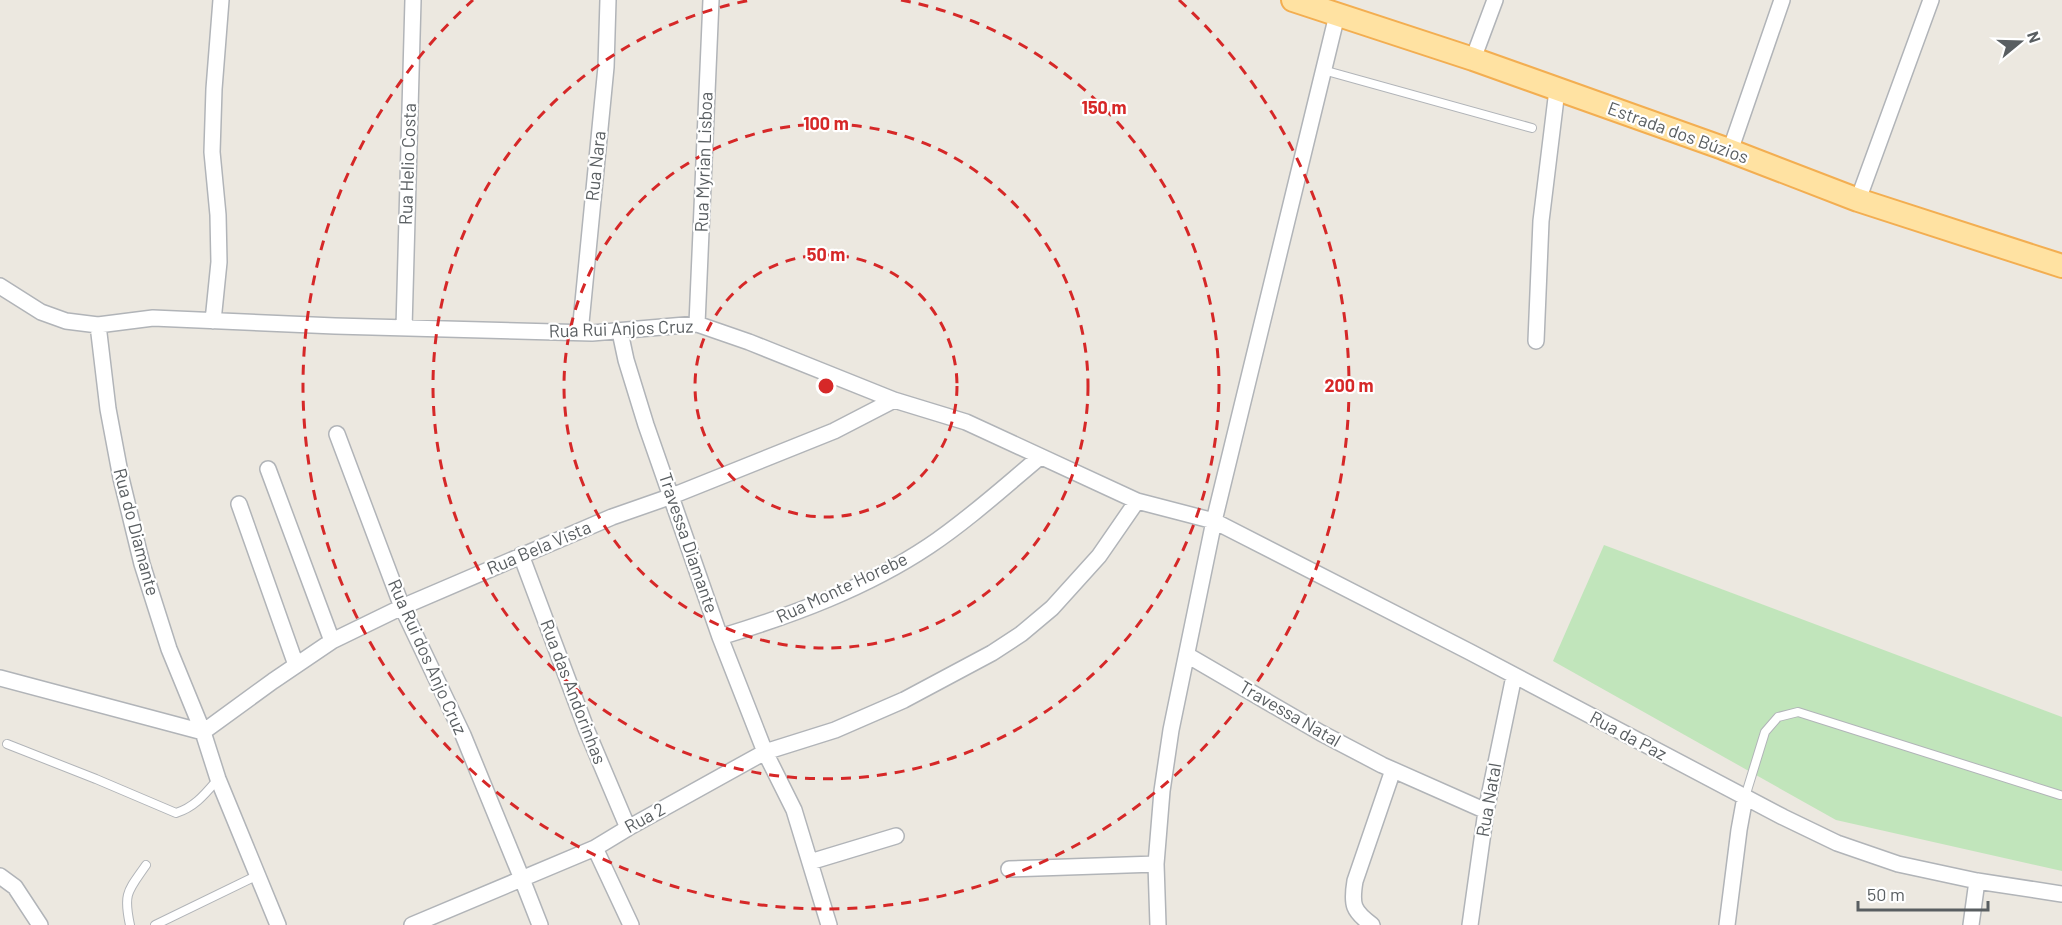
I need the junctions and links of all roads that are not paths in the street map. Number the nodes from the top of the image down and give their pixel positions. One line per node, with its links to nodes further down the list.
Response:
1 (221, 0): 18 (street)
2 (413, 0): 21 (street, Rua Helio Costa)
3 (608, 0): 23 (street, Rua Nara)
4 (711, 0): 19 (street, Rua Myrian Lisboa)
5 (1293, 0): 9 (main road, Estrada dos Búzios)
6 (1495, 0): 10 (street)
7 (1782, 0): 14 (street)
8 (1931, 0): 15 (street)
9 (1337, 15): 10 (main road, Estrada dos Búzios); 11 (street)
10 (1473, 59): 12 (main road, Estrada dos Búzios)
11 (1323, 70): 13 (lane); 32 (street)
12 (1557, 90): 14 (main road, Estrada dos Búzios); 24 (street)
13 (1532, 128)
14 (1730, 151): 15 (main road, Estrada dos Búzios)
15 (1858, 200): 16 (main road, Estrada dos Búzios)
16 (2062, 266)
17 (0, 286): 20 (street, Rua Rui Anjos Cruz)
18 (213, 321): 20 (street, Rua Rui Anjos Cruz); 21 (street, Rua Rui Anjos Cruz)
19 (697, 324): 22 (street, Rua Rui Anjos Cruz); 25 (street, Rua Rui Anjos Cruz)
20 (98, 325): 41 (street, Rua do Diamante)
21 (404, 328): 23 (street, Rua Rui Anjos Cruz)
22 (620, 332): 23 (street, Rua Rui Anjos Cruz); 29 (street, Travessa Diamante)
23 (580, 333)
24 (1536, 341)
25 (894, 400): 27 (street, Rua Rui Anjos Cruz); 29 (street, Rua Bela Vista)
26 (337, 434): 34 (street, Rua Rui dos Anjo Cruz)
27 (1040, 457): 30 (street, Rua Rui Anjos Cruz); 35 (street, Rua Monte Horebe)
28 (268, 469): 36 (street)
29 (672, 496): 33 (street, Rua Bela Vista); 35 (street, Travessa Diamante)
30 (1137, 501): 32 (street, Rua Rui Anjos Cruz); 43 (street, Rua 2)
31 (239, 504): 38 (street)
32 (1214, 521): 37 (street); 39 (street, Rua da Paz)
33 (521, 555): 34 (street, Rua Bela Vista); 49 (street, Rua das Andorinhas)
34 (402, 607): 36 (street, Rua Bela Vista); 58 (street, Rua Rui dos Anjo Cruz)
35 (720, 637): 43 (street, Travessa Diamante)
36 (332, 641): 38 (street, Rua Bela Vista)
37 (1187, 655): 44 (street, Travessa Natal); 53 (street)
38 (296, 665): 41 (street, Rua Bela Vista)
39 (1514, 676): 47 (street, Rua da Paz); 48 (street, Rua Natal)
40 (0, 678): 41 (street)
41 (203, 732): 45 (street, Rua do Diamante)
42 (7, 744): 45 (lane)
43 (765, 752): 49 (street, Rua 2); 52 (street, Travessa Diamante)
44 (1394, 770): 48 (street, Travessa Natal); 70 (street)
45 (218, 779): 56 (street, Rua do Diamante)
46 (2060, 795): 47 (lane)
47 (1745, 797): 59 (street, Rua da Paz); 72 (street)
48 (1486, 811): 71 (street, Rua Natal)
49 (628, 828): 51 (street, Rua 2)
50 (896, 836): 52 (street)
51 (595, 848): 58 (street, Rua 2); 67 (street)
52 (810, 862): 68 (street, Travessa Diamante)
53 (1156, 864): 55 (street); 69 (street)
54 (146, 865): 62 (lane)
55 (1009, 869)
56 (258, 875): 63 (lane); 64 (street, Rua do Diamante)
57 (0, 876): 61 (street)
58 (522, 879): 65 (street); 66 (street, Rua Rui dos Anjo Cruz)
59 (1977, 881): 60 (street, Rua da Paz); 73 (street)
60 (2062, 894)
61 (40, 925)
62 (130, 925)
63 (155, 925)
64 (279, 925)
65 (412, 925)
66 (540, 925)
67 (631, 925)
68 (830, 925)
69 (1158, 925)
70 (1372, 925)
71 (1470, 925)
72 (1727, 925)
73 (1971, 925)

